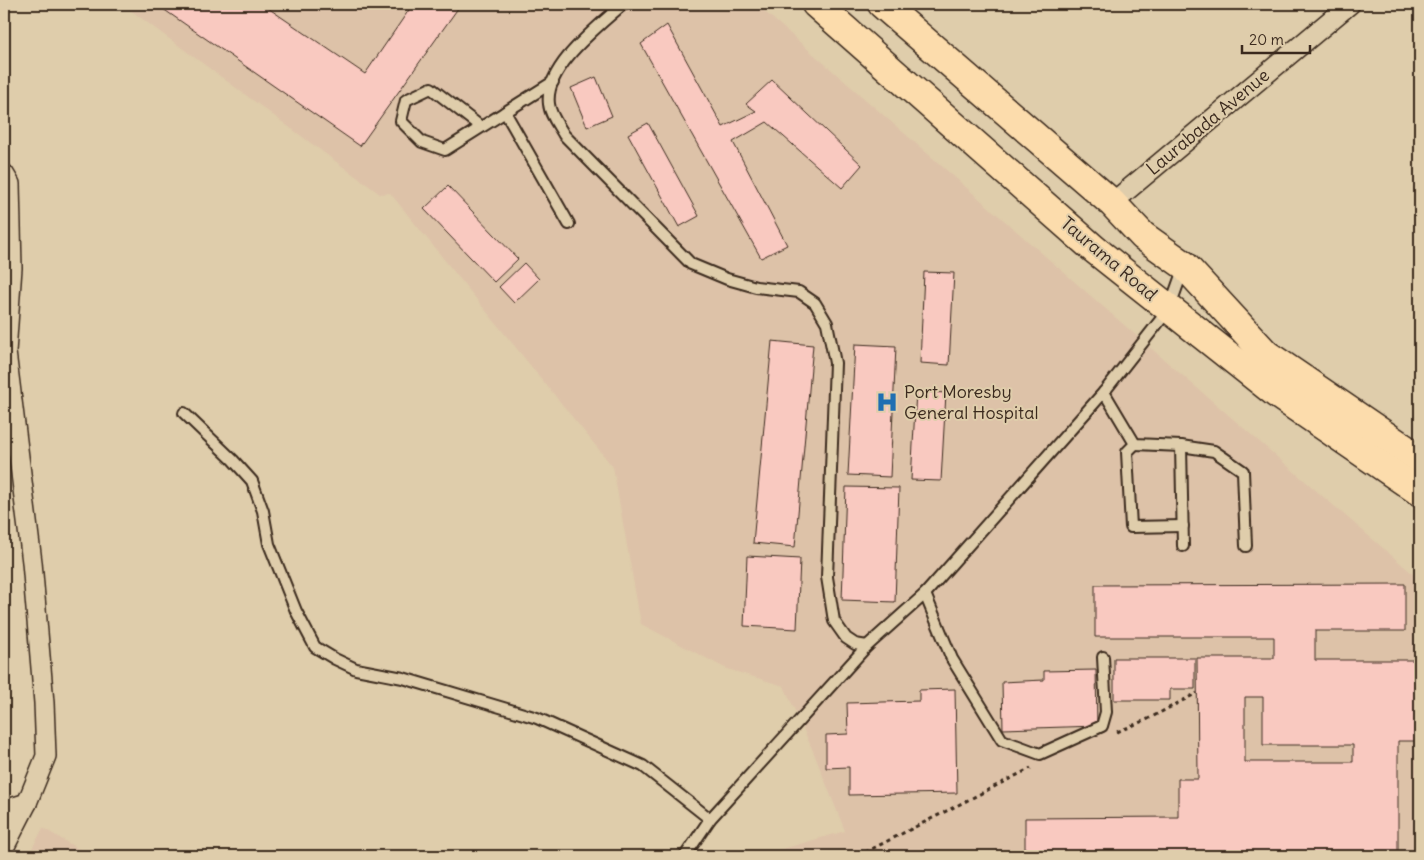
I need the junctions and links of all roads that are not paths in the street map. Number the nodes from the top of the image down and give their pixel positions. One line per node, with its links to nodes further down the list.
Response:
1 (623, 4): 5 (lane)
2 (816, 4): 12 (main road, Taurama Road)
3 (882, 4): 9 (main road)
4 (1350, 4): 9 (street, Laurabada Avenue)
5 (553, 82): 6 (lane); 23 (lane)
6 (505, 112): 7 (lane); 10 (lane)
7 (481, 127): 7 (lane)
8 (4, 174): 25 (street)
9 (1112, 203): 11 (main road)
10 (569, 224)
11 (1184, 265): 12 (lane); 17 (main road)
12 (1169, 309): 13 (lane); 18 (main road, Taurama Road)
13 (1104, 392): 15 (lane); 22 (lane)
14 (184, 413): 27 (lane)
15 (1135, 444): 16 (lane); 19 (lane)
16 (1181, 446): 19 (lane); 21 (lane)
17 (1420, 459)
18 (1420, 492)
19 (1183, 526): 20 (lane)
20 (1183, 546)
21 (1246, 546)
22 (925, 594): 23 (lane); 24 (lane)
23 (867, 646): 27 (lane)
24 (1103, 657)
25 (27, 803): 26 (street); 28 (street)
26 (4, 810)
27 (710, 819): 29 (lane)
28 (4, 848)
29 (685, 856)

